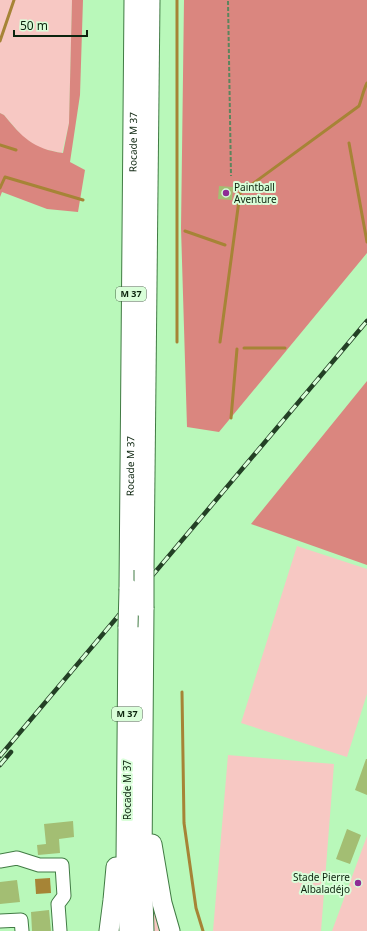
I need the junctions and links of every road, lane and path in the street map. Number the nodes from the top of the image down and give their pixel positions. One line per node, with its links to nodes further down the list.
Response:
1 (134, 0): 6 (highway, Rocade M 37 / M 37, bridge)
2 (150, 0): 5 (highway, Rocade M 37 / M 37, bridge)
3 (228, 1): 4 (path)
4 (231, 176)
5 (142, 774): 13 (highway, Rocade M 37 / M 37); 14 (highway)
6 (126, 801): 11 (highway); 12 (highway, Rocade M 37 / M 37)
7 (0, 861): 10 (lane)
8 (0, 921): 9 (lane)
9 (22, 931)
10 (60, 931)
11 (108, 931)
12 (129, 931)
13 (144, 931)
14 (170, 931)

